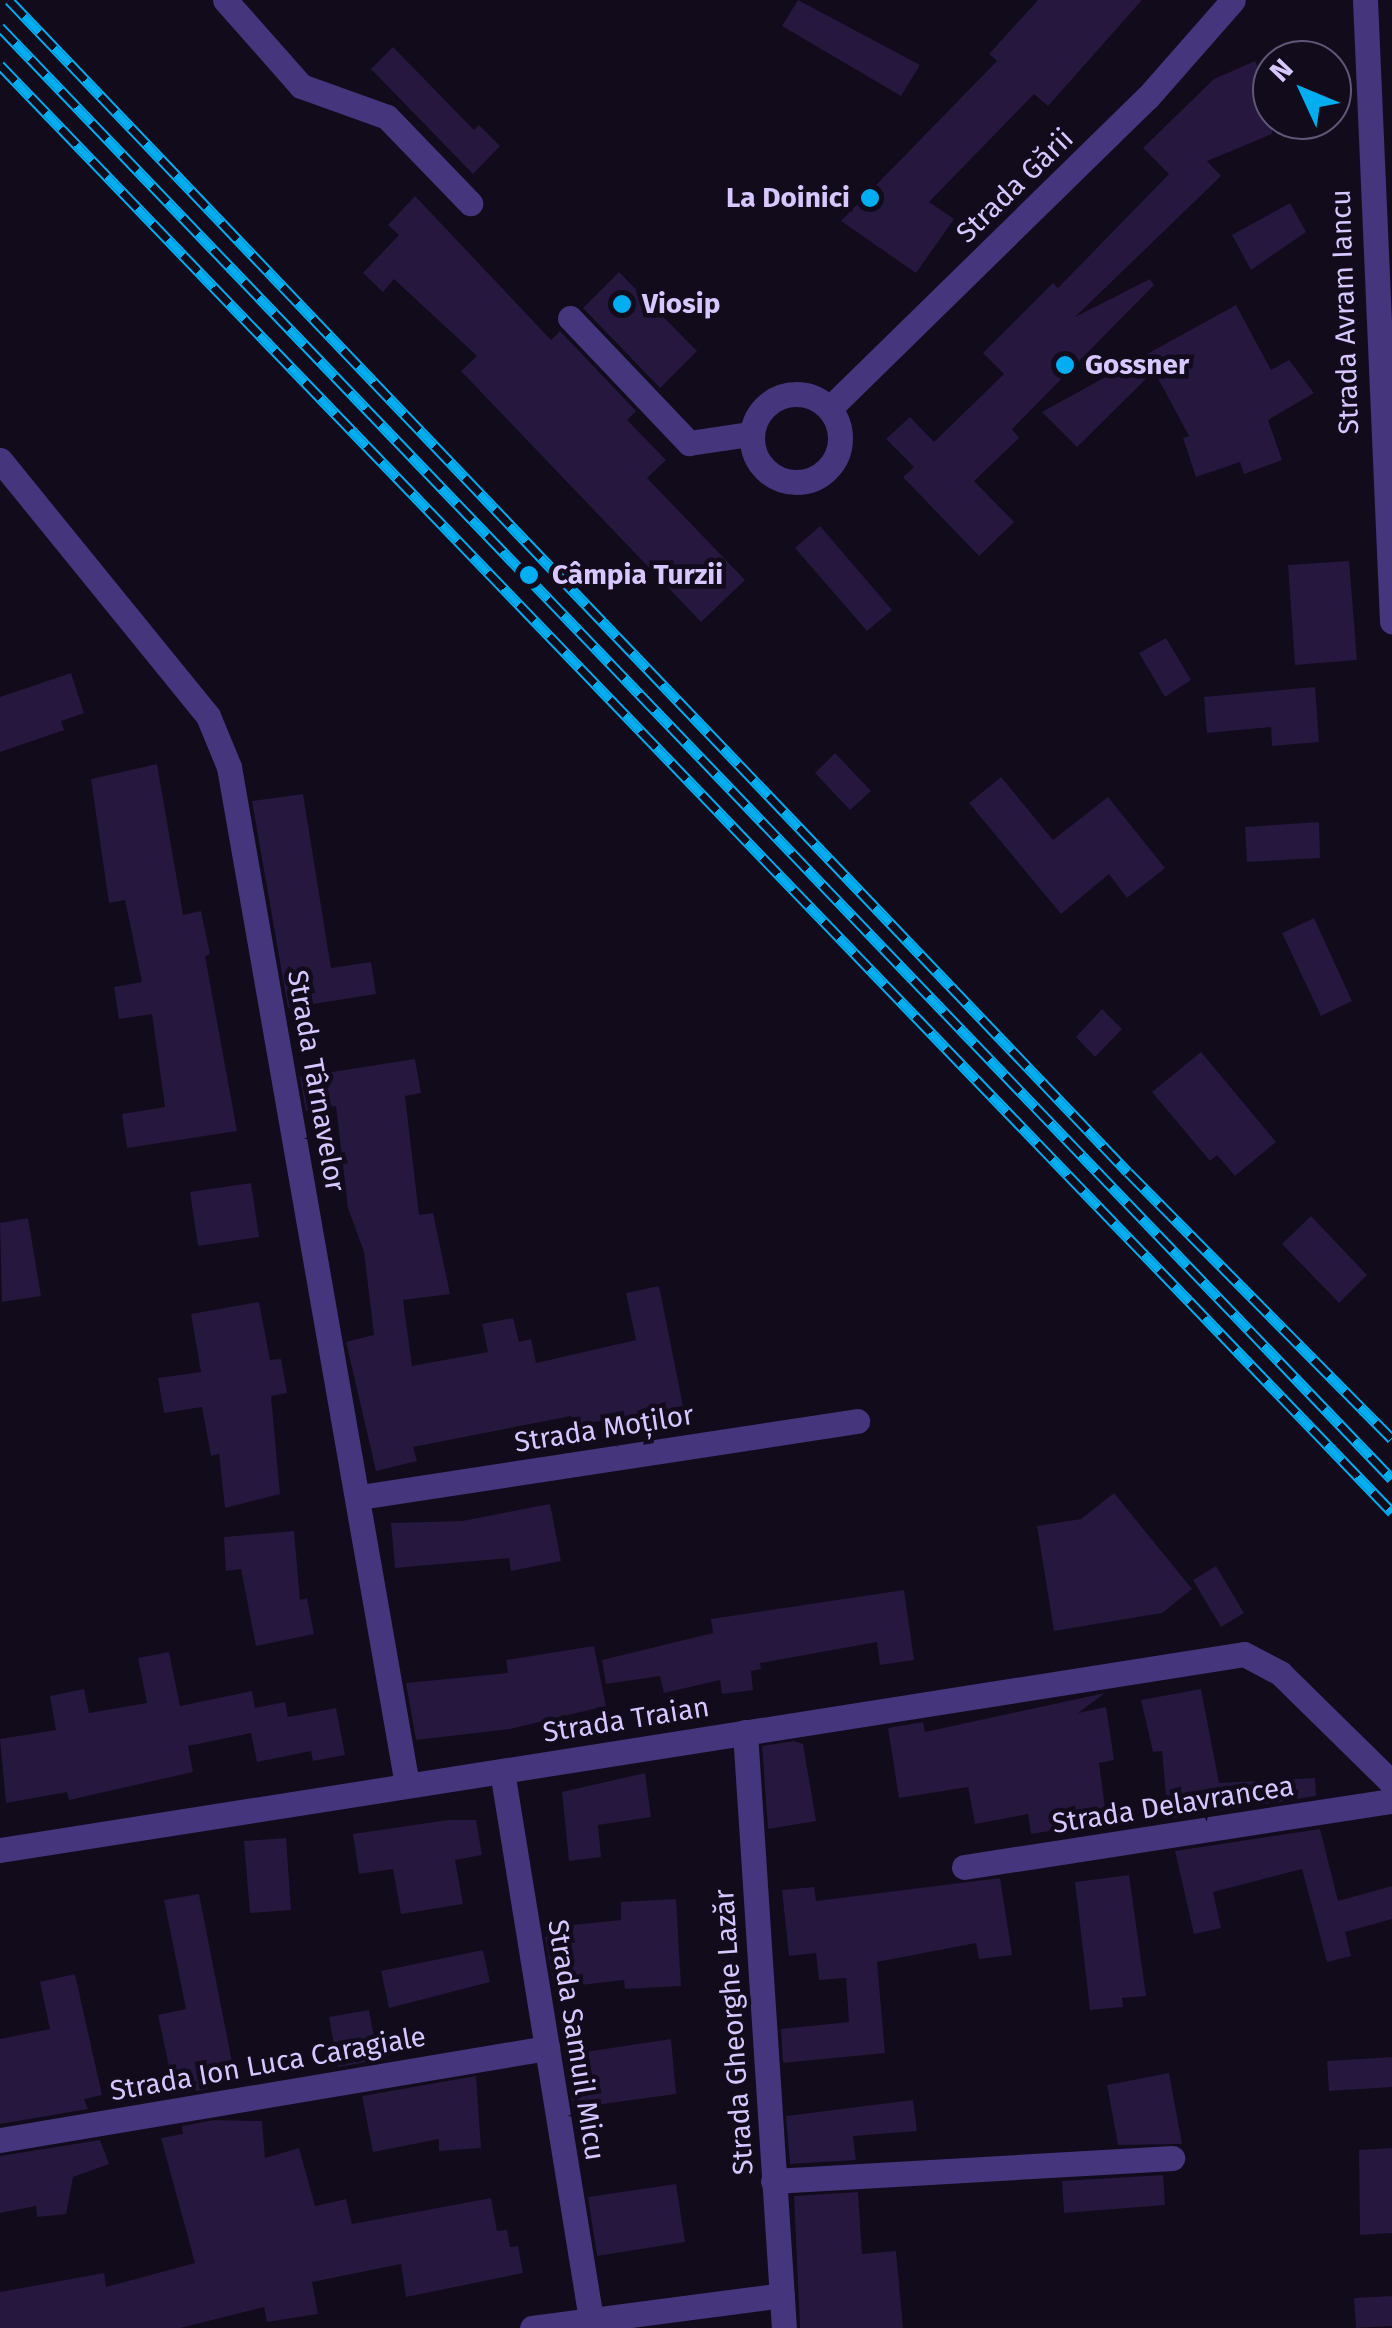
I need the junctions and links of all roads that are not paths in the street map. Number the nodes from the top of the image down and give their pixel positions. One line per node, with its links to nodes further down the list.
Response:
1 (225, 0): 5 (street)
2 (1234, 0): 7 (street, Strada Gării)
3 (1365, 0): 4 (street, Strada Avram Iancu)
4 (1381, 198): 10 (street, Strada Avram Iancu)
5 (470, 203)
6 (570, 318): 8 (street)
7 (830, 408): 8 (street); 8 (street)
8 (750, 434)
9 (0, 460): 12 (street, Strada Târnavelor)
10 (1392, 621)
11 (857, 1420): 12 (street, Strada Moților)
12 (360, 1498): 16 (street, Strada Târnavelor)
13 (745, 1732): 14 (street, Strada Traian); 15 (street, Strada Traian); 23 (street, Strada Gheorghe Lazăr)
14 (502, 1770): 16 (street, Strada Traian); 20 (street, Strada Samuil Micu)
15 (1392, 1783)
16 (407, 1786): 18 (street, Strada Traian)
17 (1392, 1801): 19 (street, Strada Delavrancea)
18 (0, 1850)
19 (964, 1867)
20 (547, 2048): 21 (street, Strada Ion Luca Caragiale); 25 (street, Strada Samuil Micu)
21 (0, 2140)
22 (1172, 2158): 23 (street)
23 (773, 2181): 24 (street, Strada Gheorghe Lazăr)
24 (782, 2295): 25 (street); 27 (street, Strada Gheorghe Lazăr)
25 (591, 2319): 26 (street)
26 (532, 2328)
27 (784, 2328)

